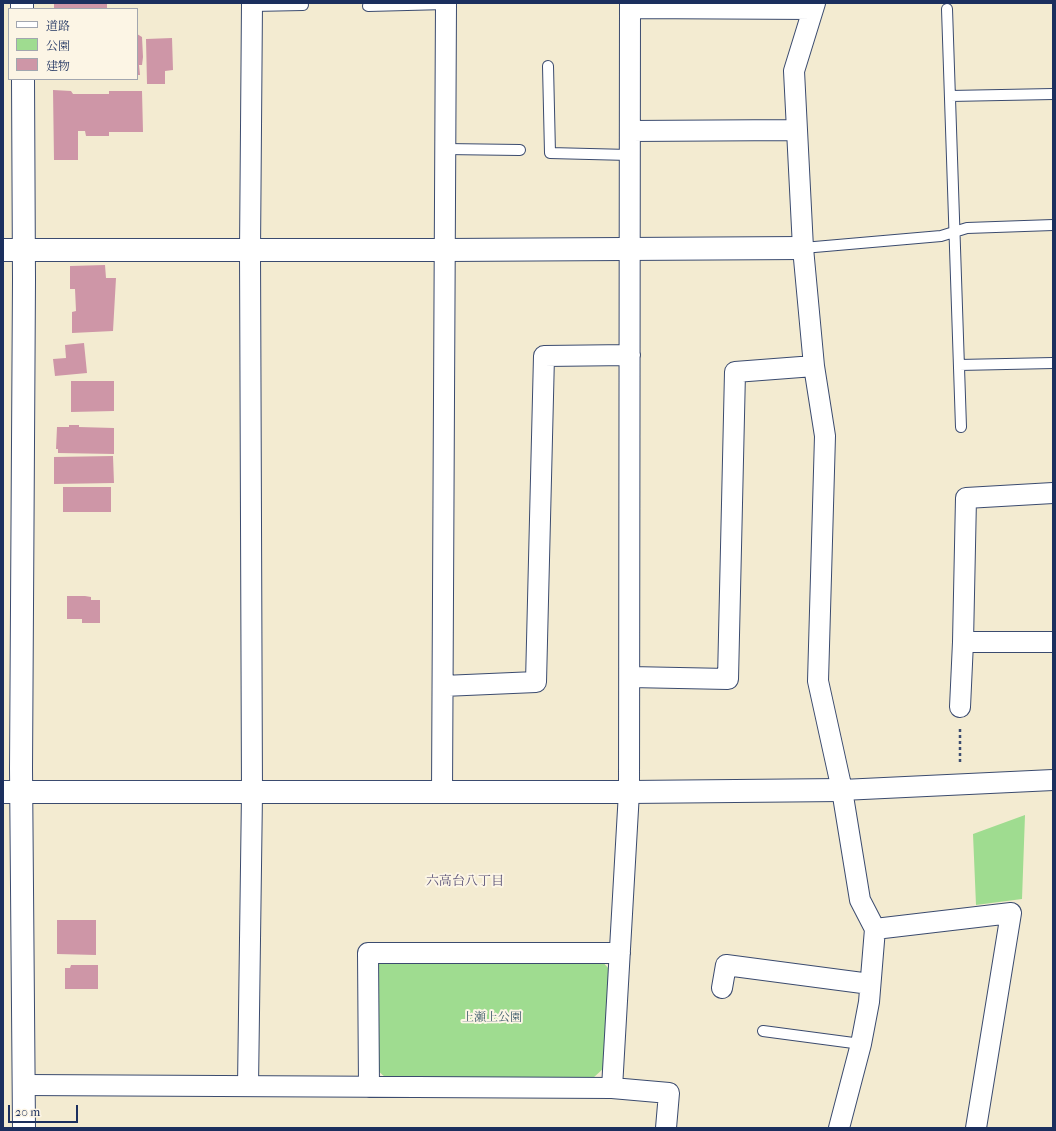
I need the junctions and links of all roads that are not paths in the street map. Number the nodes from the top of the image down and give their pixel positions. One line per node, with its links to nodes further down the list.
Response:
1 (252, 4): 3 (lane); 23 (street)
2 (446, 4): 4 (lane); 14 (street)
3 (303, 5)
4 (368, 6)
5 (630, 6): 6 (street); 13 (street)
6 (814, 6): 12 (street)
7 (947, 9): 11 (lane)
8 (548, 66): 16 (lane)
9 (23, 80): 21 (street)
10 (1053, 94): 11 (lane)
11 (950, 96): 18 (lane)
12 (796, 130): 13 (street); 20 (street)
13 (630, 131): 16 (street)
14 (445, 149): 15 (lane); 22 (street)
15 (520, 150)
16 (629, 154): 19 (street)
17 (1053, 225): 18 (lane)
18 (954, 232): 20 (lane); 26 (lane)
19 (630, 248): 20 (street); 22 (street); 24 (street)
20 (803, 248): 27 (street)
21 (13, 250): 23 (street); 37 (street)
22 (445, 250): 23 (street); 33 (street)
23 (250, 251): 40 (street)
24 (630, 355): 32 (street); 33 (street)
25 (1053, 364): 26 (lane)
26 (959, 365): 28 (lane)
27 (814, 366): 32 (street); 36 (street)
28 (961, 427)
29 (1053, 493): 30 (street)
30 (963, 642): 31 (street); 34 (street)
31 (1053, 642)
32 (630, 677): 39 (street)
33 (442, 686): 38 (street)
34 (960, 707)
35 (1053, 780): 36 (street)
36 (842, 790): 39 (street); 41 (street)
37 (12, 792): 40 (street); 47 (street)
38 (442, 792): 39 (street); 40 (street)
39 (630, 792): 42 (street)
40 (252, 793): 48 (street)
41 (875, 929): 43 (street); 54 (street)
42 (620, 953): 49 (street); 50 (street)
43 (870, 984): 44 (street); 46 (street)
44 (722, 988)
45 (763, 1031): 46 (lane)
46 (861, 1044): 53 (street)
47 (24, 1085): 48 (street); 51 (street)
48 (248, 1086): 49 (street)
49 (369, 1086): 50 (street)
50 (612, 1088): 52 (street)
51 (24, 1128)
52 (666, 1128)
53 (839, 1128)
54 (976, 1128)

